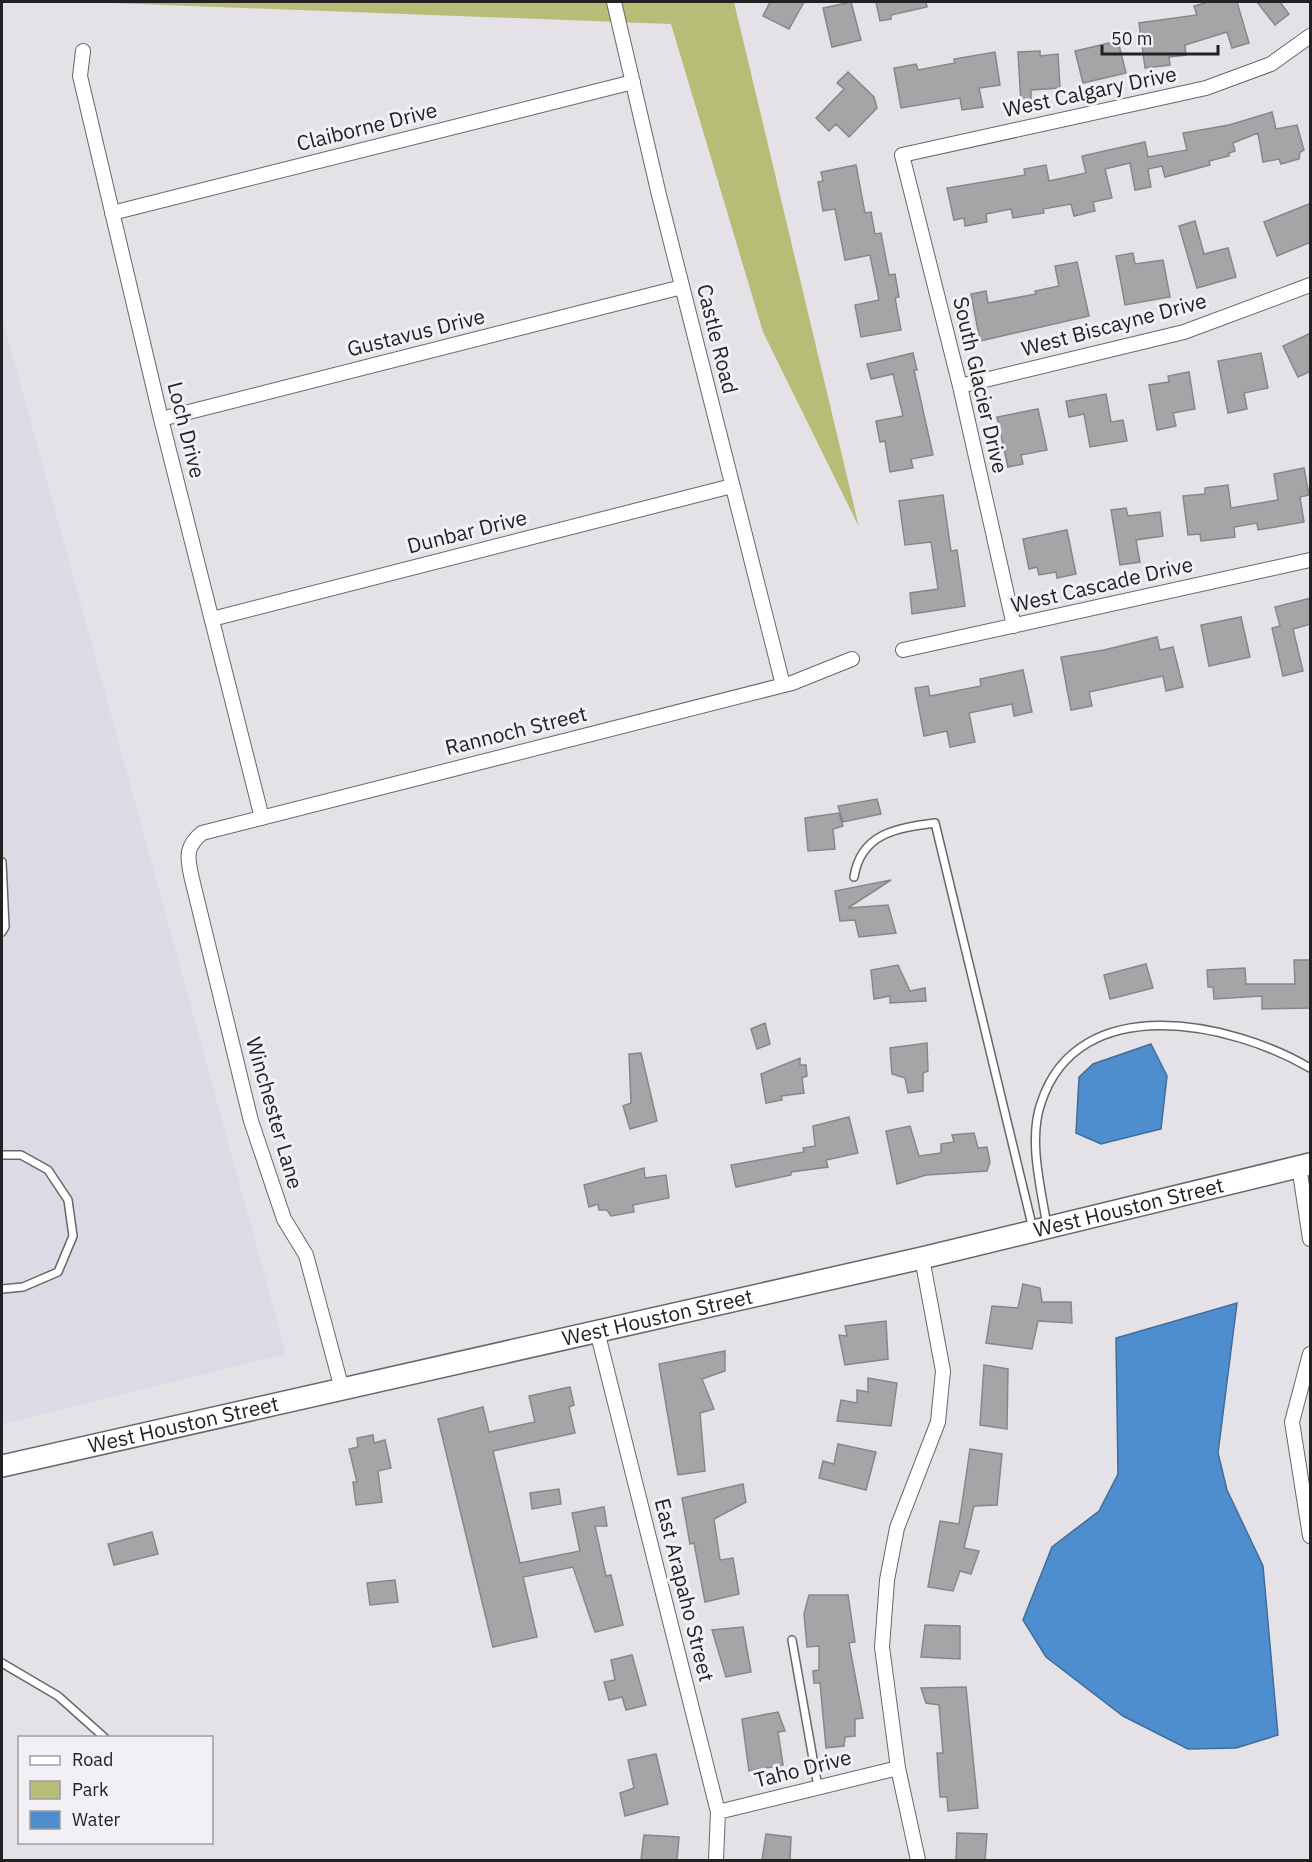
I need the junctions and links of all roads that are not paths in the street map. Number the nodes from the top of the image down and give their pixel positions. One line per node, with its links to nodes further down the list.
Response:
1 (614, 2): 4 (street, Castle Road)
2 (1311, 36): 5 (street, West Calgary Drive)
3 (83, 51): 6 (street, Loch Drive)
4 (633, 82): 6 (street, Claiborne Drive); 8 (street, Castle Road)
5 (902, 155): 9 (street, South Glacier Drive)
6 (112, 213): 10 (street, Loch Drive)
7 (1311, 285): 9 (street, West Biscayne Drive)
8 (682, 287): 10 (street, Gustavus Drive); 11 (street, Castle Road)
9 (960, 386): 14 (street, South Glacier Drive)
10 (160, 419): 13 (street, Loch Drive)
11 (732, 486): 13 (street, Dunbar Drive); 17 (street, Castle Road)
12 (1311, 560): 14 (street, West Cascade Drive)
13 (212, 619): 18 (street, Loch Drive)
14 (1014, 626): 15 (street, West Cascade Drive)
15 (903, 650)
16 (852, 659): 17 (street, Rannoch Street)
17 (783, 685): 18 (street, Rannoch Street)
18 (262, 818): 19 (street, Rannoch Street)
19 (191, 842): 32 (street, Winchester Lane)
20 (2, 862): 22 (lane)
21 (854, 877): 26 (lane)
22 (2, 932)
23 (1311, 1068): 26 (lane)
24 (2, 1155): 29 (lane)
25 (1305, 1165): 26 (main road, West Houston Street); 27 (street)
26 (1040, 1229): 28 (main road, West Houston Street)
27 (1311, 1239)
28 (922, 1258): 30 (main road, West Houston Street); 38 (street)
29 (2, 1289)
30 (597, 1331): 32 (main road, West Houston Street); 40 (street, East Arapaho Street)
31 (1311, 1354): 34 (street)
32 (342, 1389): 33 (main road, West Houston Street)
33 (2, 1466)
34 (1311, 1536)
35 (792, 1640): 39 (lane)
36 (2, 1663): 37 (lane)
37 (104, 1736)
38 (898, 1768): 39 (street, Taho Drive); 42 (street)
39 (818, 1787): 40 (street, Taho Drive)
40 (718, 1812): 41 (street, East Arapaho Street)
41 (716, 1860)
42 (918, 1860)

